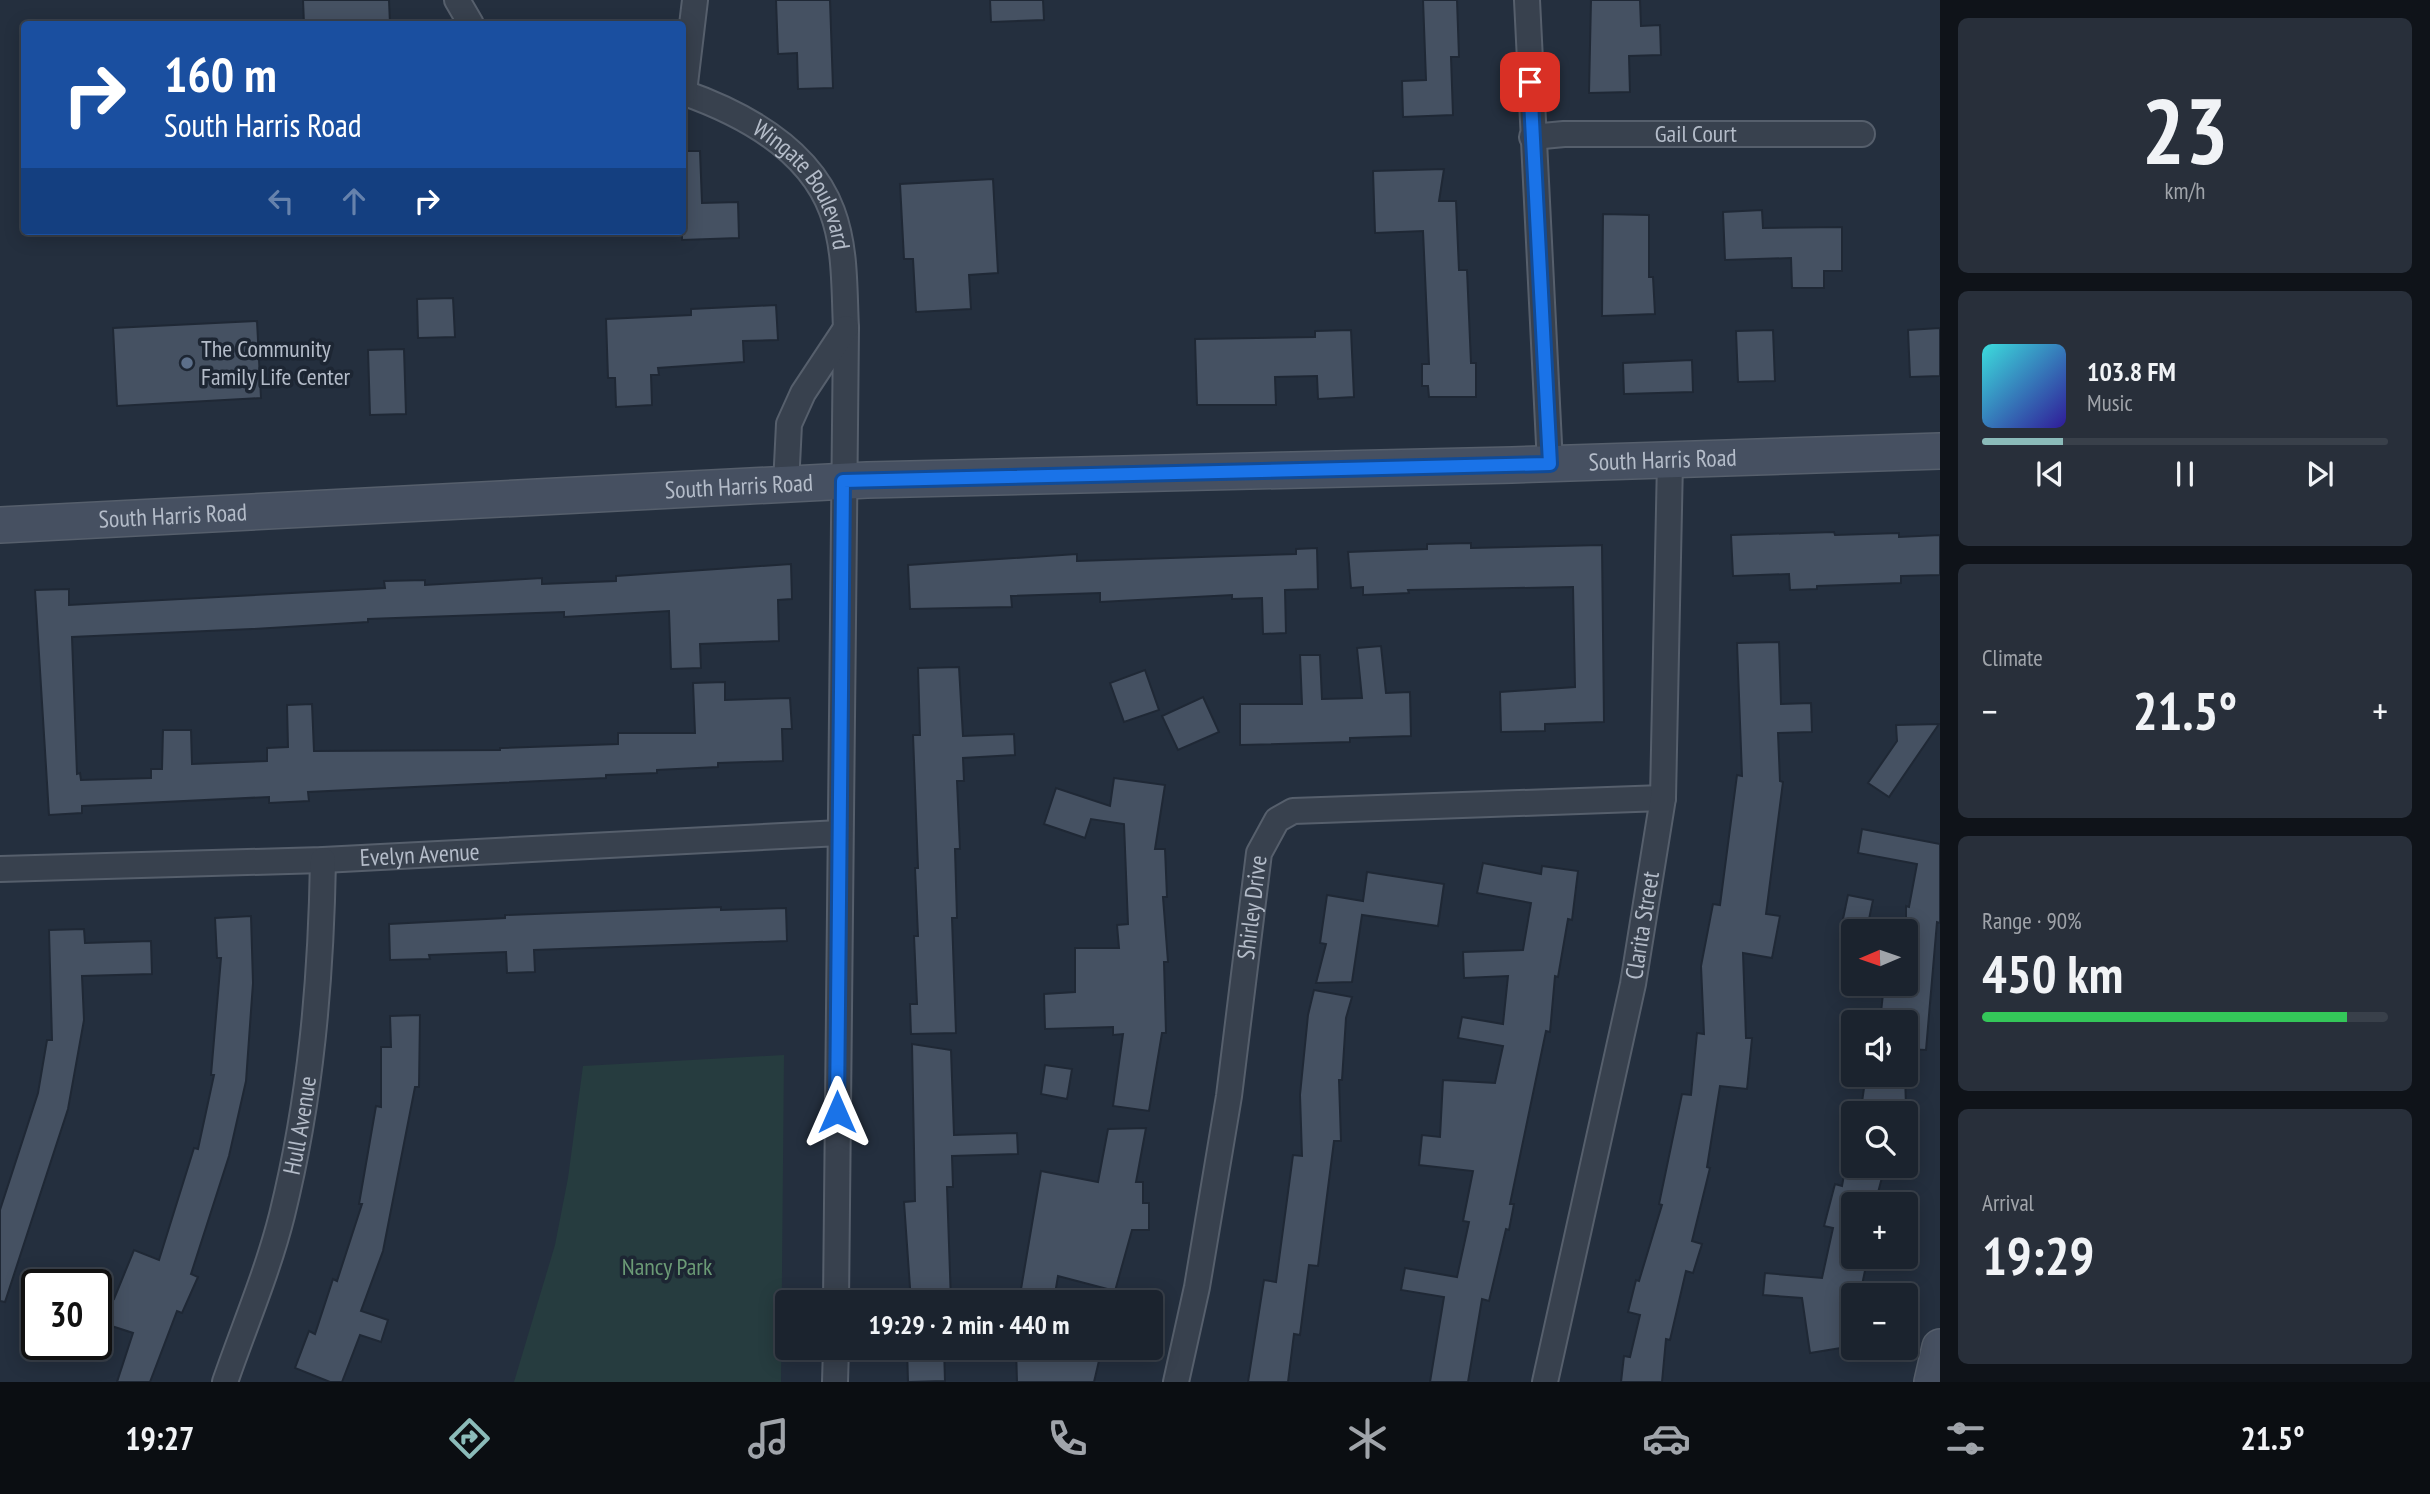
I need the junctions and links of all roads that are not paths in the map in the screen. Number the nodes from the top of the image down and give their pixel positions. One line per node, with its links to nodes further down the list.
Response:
1 (457, 0): 4 (street)
2 (695, 0): 5 (street, Wingate Boulevard)
3 (1527, 0): 8 (street)
4 (469, 21)
5 (686, 69)
6 (686, 93): 9 (street, Wingate Boulevard)
7 (1862, 134): 8 (street, Gail Court)
8 (1532, 137): 12 (street)
9 (846, 328): 13 (street, Wingate Boulevard); 14 (street)
10 (1940, 451): 11 (main road, South Harris Road)
11 (1671, 461): 12 (main road, South Harris Road); 16 (street, Clarita Street)
12 (1550, 464): 13 (main road, South Harris Road)
13 (843, 481): 14 (main road, South Harris Road); 17 (street, Wingate Boulevard)
14 (786, 485): 15 (main road, South Harris Road)
15 (0, 525)
16 (1663, 798): 25 (street, Shirley Drive); 26 (street, Clarita Street)
17 (840, 833): 18 (street, Evelyn Avenue); 20 (street, Wingate Boulevard)
18 (323, 860): 19 (street, Evelyn Avenue); 23 (street, Hull Avenue)
19 (0, 869)
20 (836, 1290)
21 (1940, 1347): 27 (main road)
22 (836, 1360): 24 (street)
23 (225, 1382)
24 (835, 1382)
25 (1176, 1382)
26 (1545, 1382)
27 (1932, 1382)

